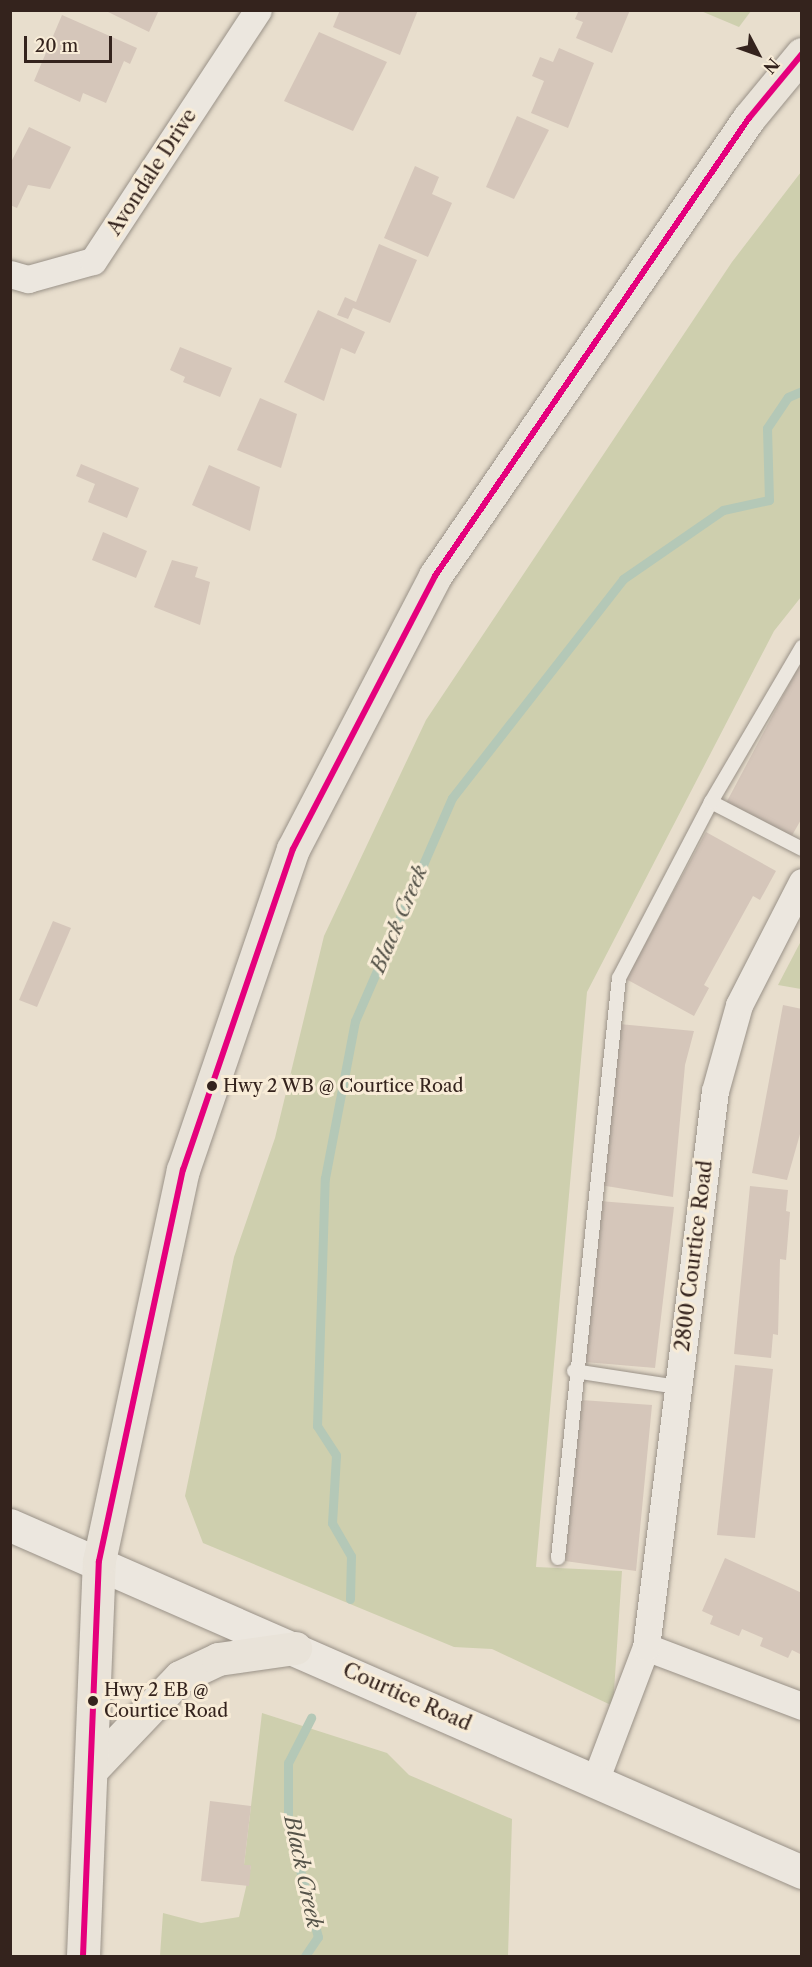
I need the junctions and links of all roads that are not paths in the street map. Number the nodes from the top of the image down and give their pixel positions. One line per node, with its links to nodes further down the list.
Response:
1 (258, 10): 3 (street, Avondale Drive)
2 (801, 54): 12 (main road)
3 (10, 273)
4 (801, 647): 5 (lane)
5 (711, 802): 6 (lane); 8 (lane)
6 (801, 849)
7 (801, 882): 9 (street, 2800 Courtice Road)
8 (574, 1371): 9 (lane); 11 (lane)
9 (677, 1387): 13 (street, 2800 Courtice Road)
10 (10, 1525): 12 (main road, Courtice Road)
11 (558, 1558)
12 (99, 1561): 14 (main road, Courtice Road); 16 (main road)
13 (646, 1647): 15 (street); 17 (street, 2800 Courtice Road)
14 (295, 1648): 16 (main road); 17 (main road, Courtice Road)
15 (801, 1706)
16 (92, 1769): 19 (main road)
17 (595, 1781): 18 (main road, Courtice Road)
18 (801, 1872)
19 (83, 1956)

